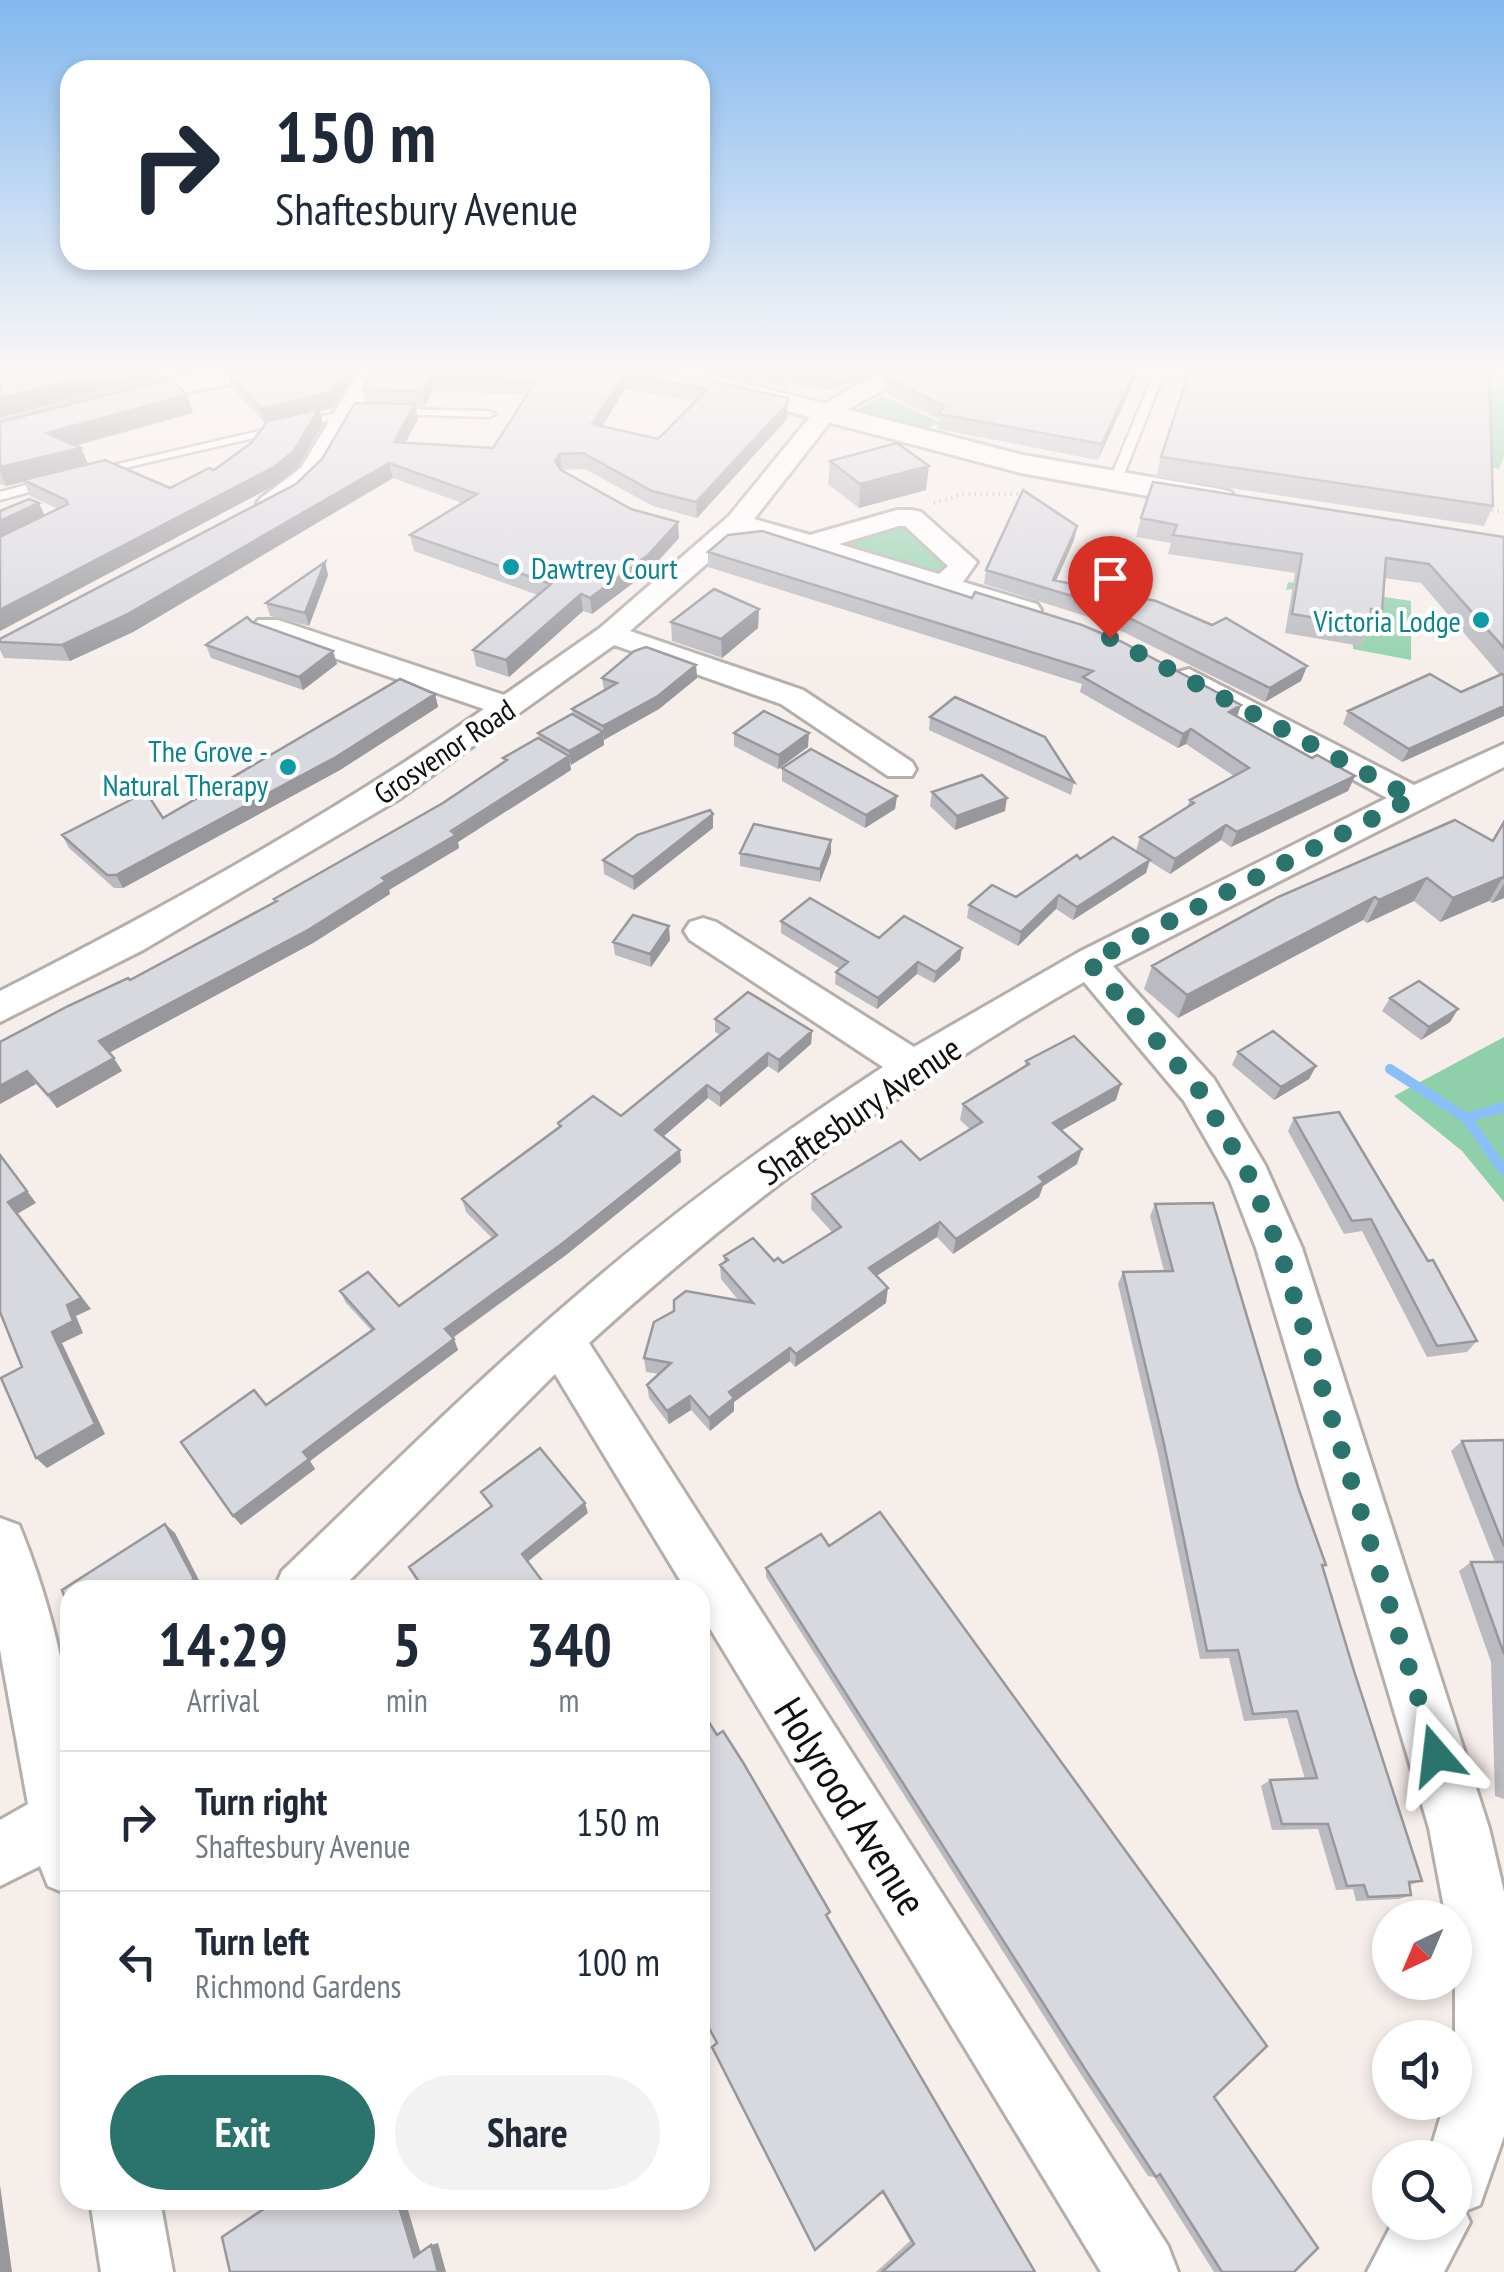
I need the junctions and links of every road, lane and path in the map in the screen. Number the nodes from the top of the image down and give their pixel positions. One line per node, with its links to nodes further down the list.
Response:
1 (100, 472): 8 (lane)
2 (312, 472): 13 (street)
3 (771, 472): 15 (street, Grosvenor Road)
4 (1066, 472): 6 (street)
5 (1119, 472): 7 (lane)
6 (1085, 476): 7 (street); 14 (path)
7 (1116, 479): 9 (street)
8 (3, 495): 10 (lane)
9 (1251, 504)
10 (34, 506)
11 (1483, 508): 12 (path)
12 (1504, 512)
13 (249, 515)
14 (897, 518): 16 (street); 17 (street)
15 (717, 530): 16 (street); 20 (street, Grosvenor Road)
16 (810, 544): 17 (street)
17 (943, 585): 18 (street)
18 (1054, 618)
19 (268, 626): 22 (street)
20 (610, 634): 22 (street, Grosvenor Road); 24 (street)
21 (1160, 663): 25 (street)
22 (510, 707): 28 (street, Grosvenor Road)
23 (1504, 754): 25 (street, Shaftesbury Avenue)
24 (900, 770)
25 (1413, 798): 27 (street, Shaftesbury Avenue)
26 (714, 951): 29 (street)
27 (1089, 962): 29 (street, Shaftesbury Avenue); 38 (street)
28 (0, 1008)
29 (915, 1068): 30 (street, Shaftesbury Avenue)
30 (560, 1340): 32 (street, Shaftesbury Avenue); 33 (street, Holyrood Avenue)
31 (0, 1544): 35 (street)
32 (311, 1580)
33 (710, 1580)
34 (710, 1580): 42 (street, Holyrood Avenue)
35 (60, 1796)
36 (60, 1836): 37 (street)
37 (0, 1855)
38 (1469, 2140)
39 (127, 2210): 41 (street)
40 (1423, 2240): 43 (street)
41 (137, 2272)
42 (1142, 2272)
43 (1404, 2272)

